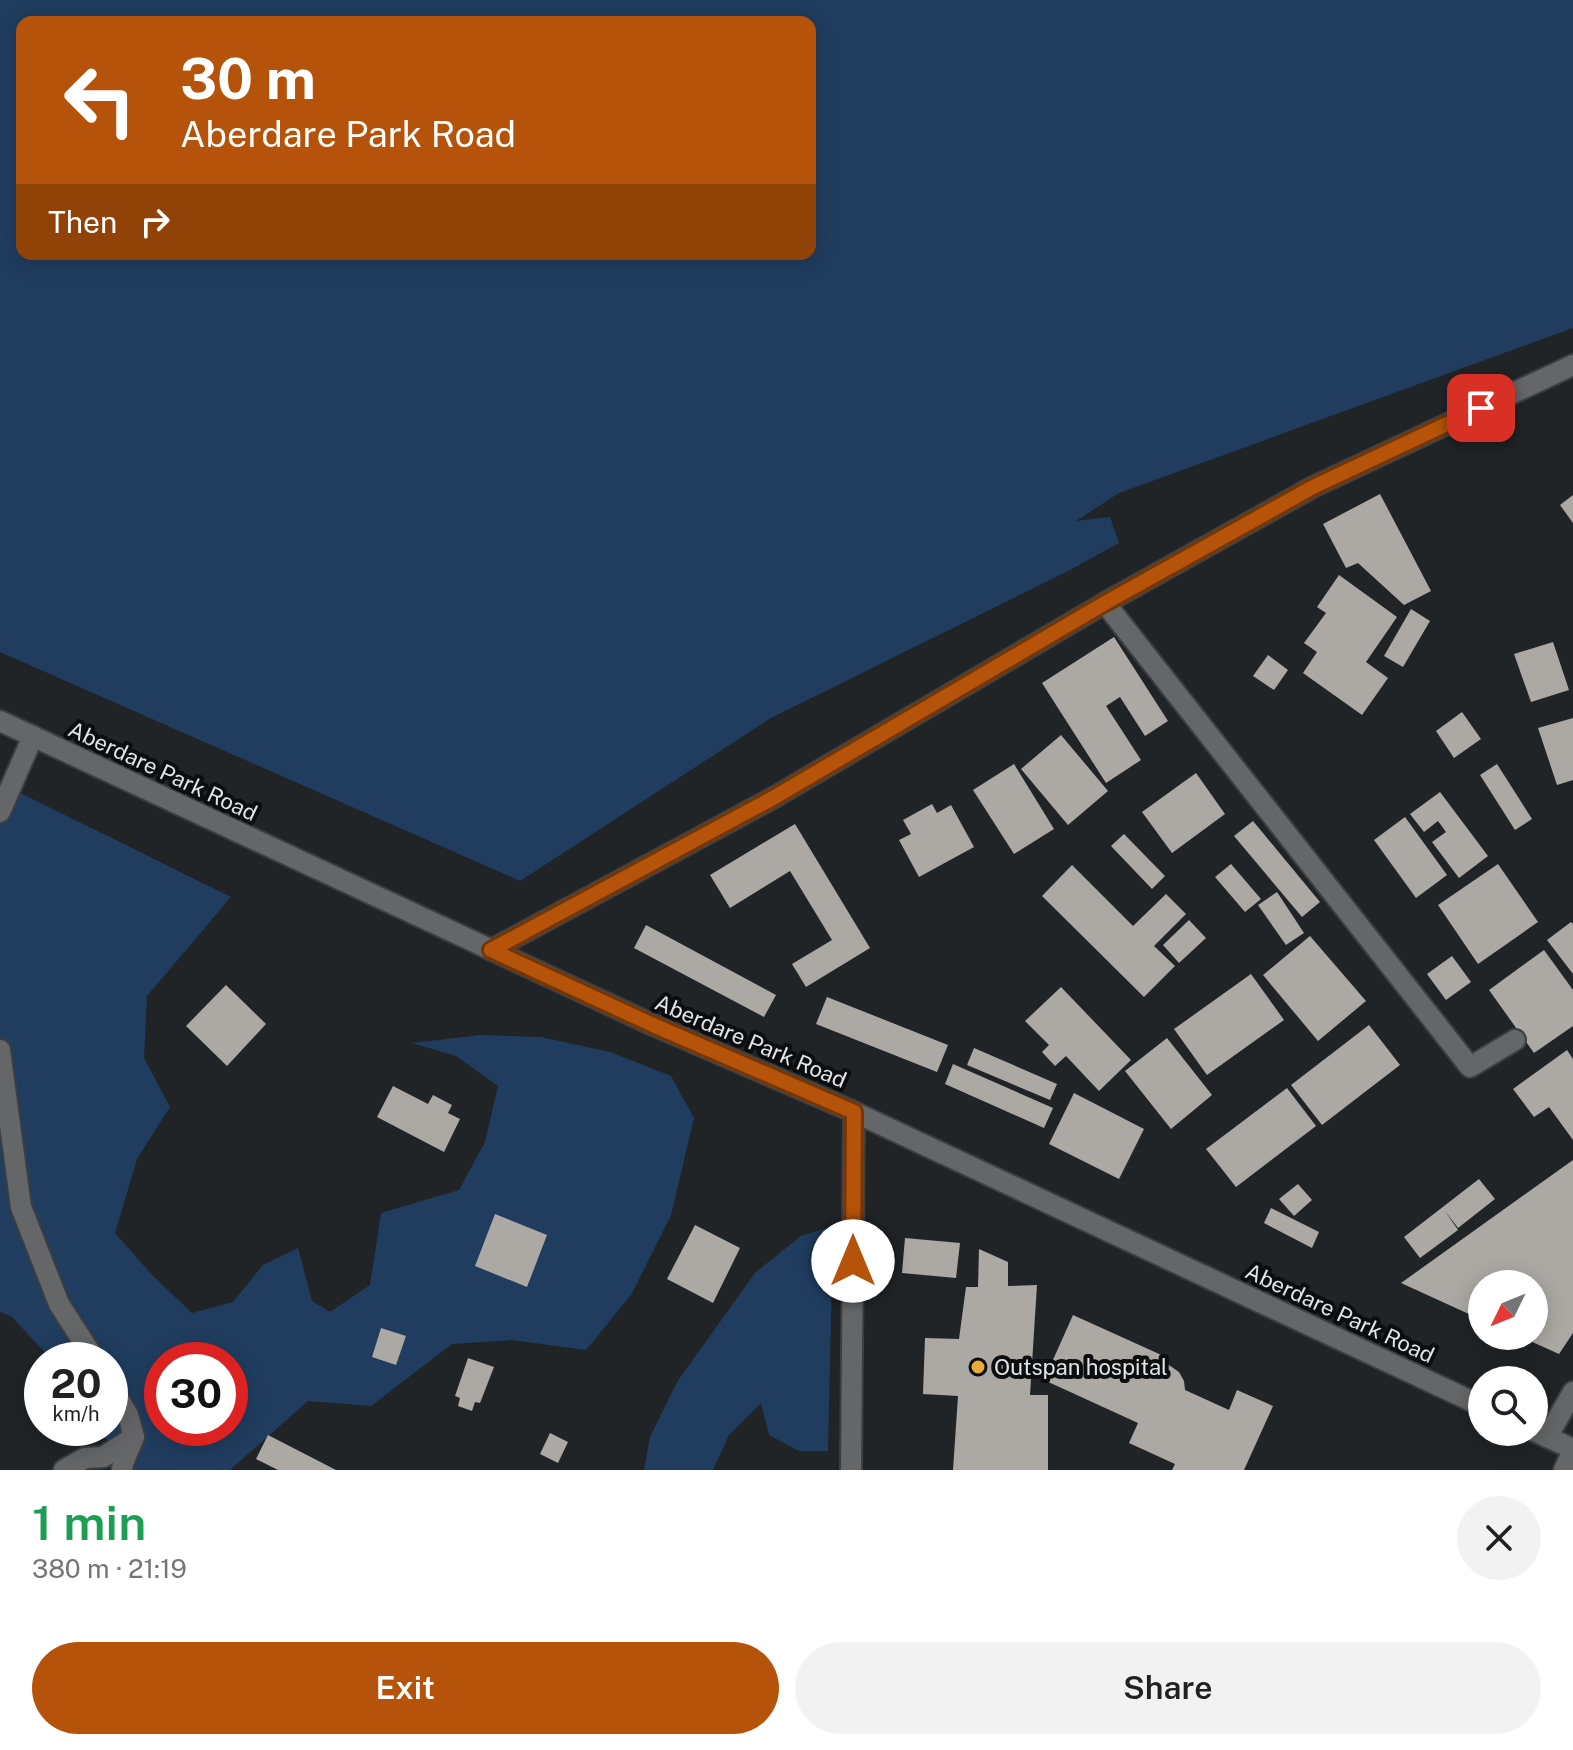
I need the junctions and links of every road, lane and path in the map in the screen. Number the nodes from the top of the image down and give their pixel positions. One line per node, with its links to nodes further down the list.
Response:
1 (1573, 365): 2 (street)
2 (1105, 603): 6 (street); 7 (street)
3 (0, 721): 4 (street, Aberdare Park Road)
4 (33, 736): 5 (street); 6 (street, Aberdare Park Road)
5 (0, 812)
6 (491, 950): 9 (street, Aberdare Park Road)
7 (1515, 1040)
8 (0, 1050): 10 (street)
9 (854, 1112): 12 (street, Aberdare Park Road); 20 (street)
10 (83, 1342)
11 (1573, 1392): 14 (street)
12 (1468, 1399)
13 (128, 1415): 15 (street)
14 (1548, 1424)
15 (134, 1437): 18 (street); 19 (street)
16 (1548, 1438): 17 (street)
17 (1573, 1449): 21 (street)
18 (64, 1470)
19 (122, 1470)
20 (851, 1470)
21 (1564, 1470)

